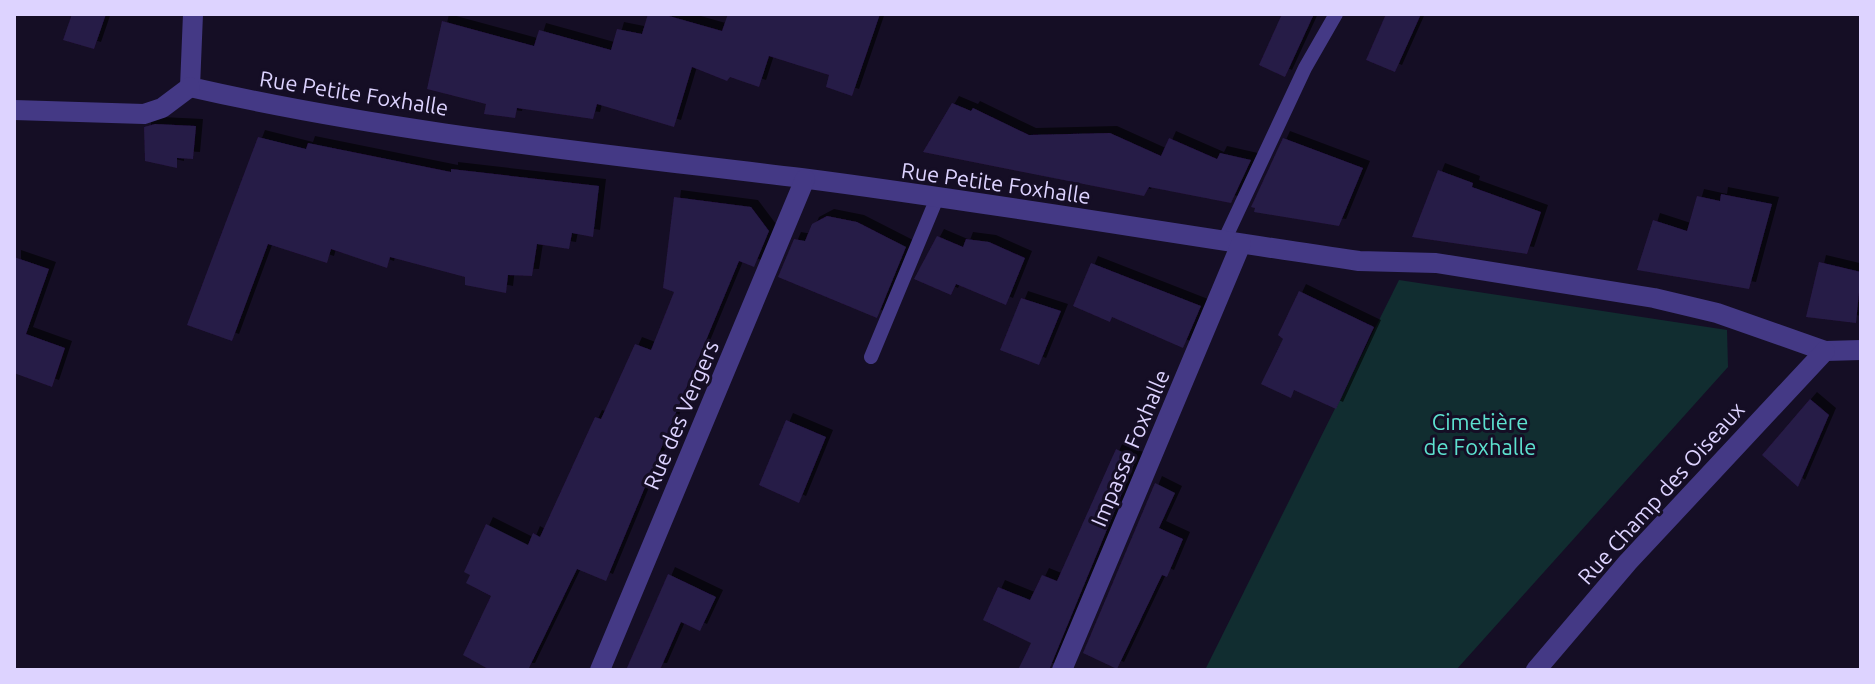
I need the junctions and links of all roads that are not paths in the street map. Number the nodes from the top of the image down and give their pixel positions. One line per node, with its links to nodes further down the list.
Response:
1 (193, 14): 3 (street)
2 (1336, 14): 7 (lane)
3 (190, 87): 4 (street); 5 (street, Rue Petite Foxhalle)
4 (14, 110)
5 (805, 179): 6 (street, Rue Petite Foxhalle); 11 (street, Rue des Vergers)
6 (937, 198): 7 (street, Rue Petite Foxhalle); 10 (lane)
7 (1233, 242): 9 (street, Rue Petite Foxhalle); 12 (street, Impasse Foxhalle)
8 (1861, 350): 9 (street, Rue Petite Foxhalle)
9 (1825, 351): 13 (street, Rue Champ des Oiseaux)
10 (871, 357)
11 (600, 670)
12 (1062, 670)
13 (1536, 670)

